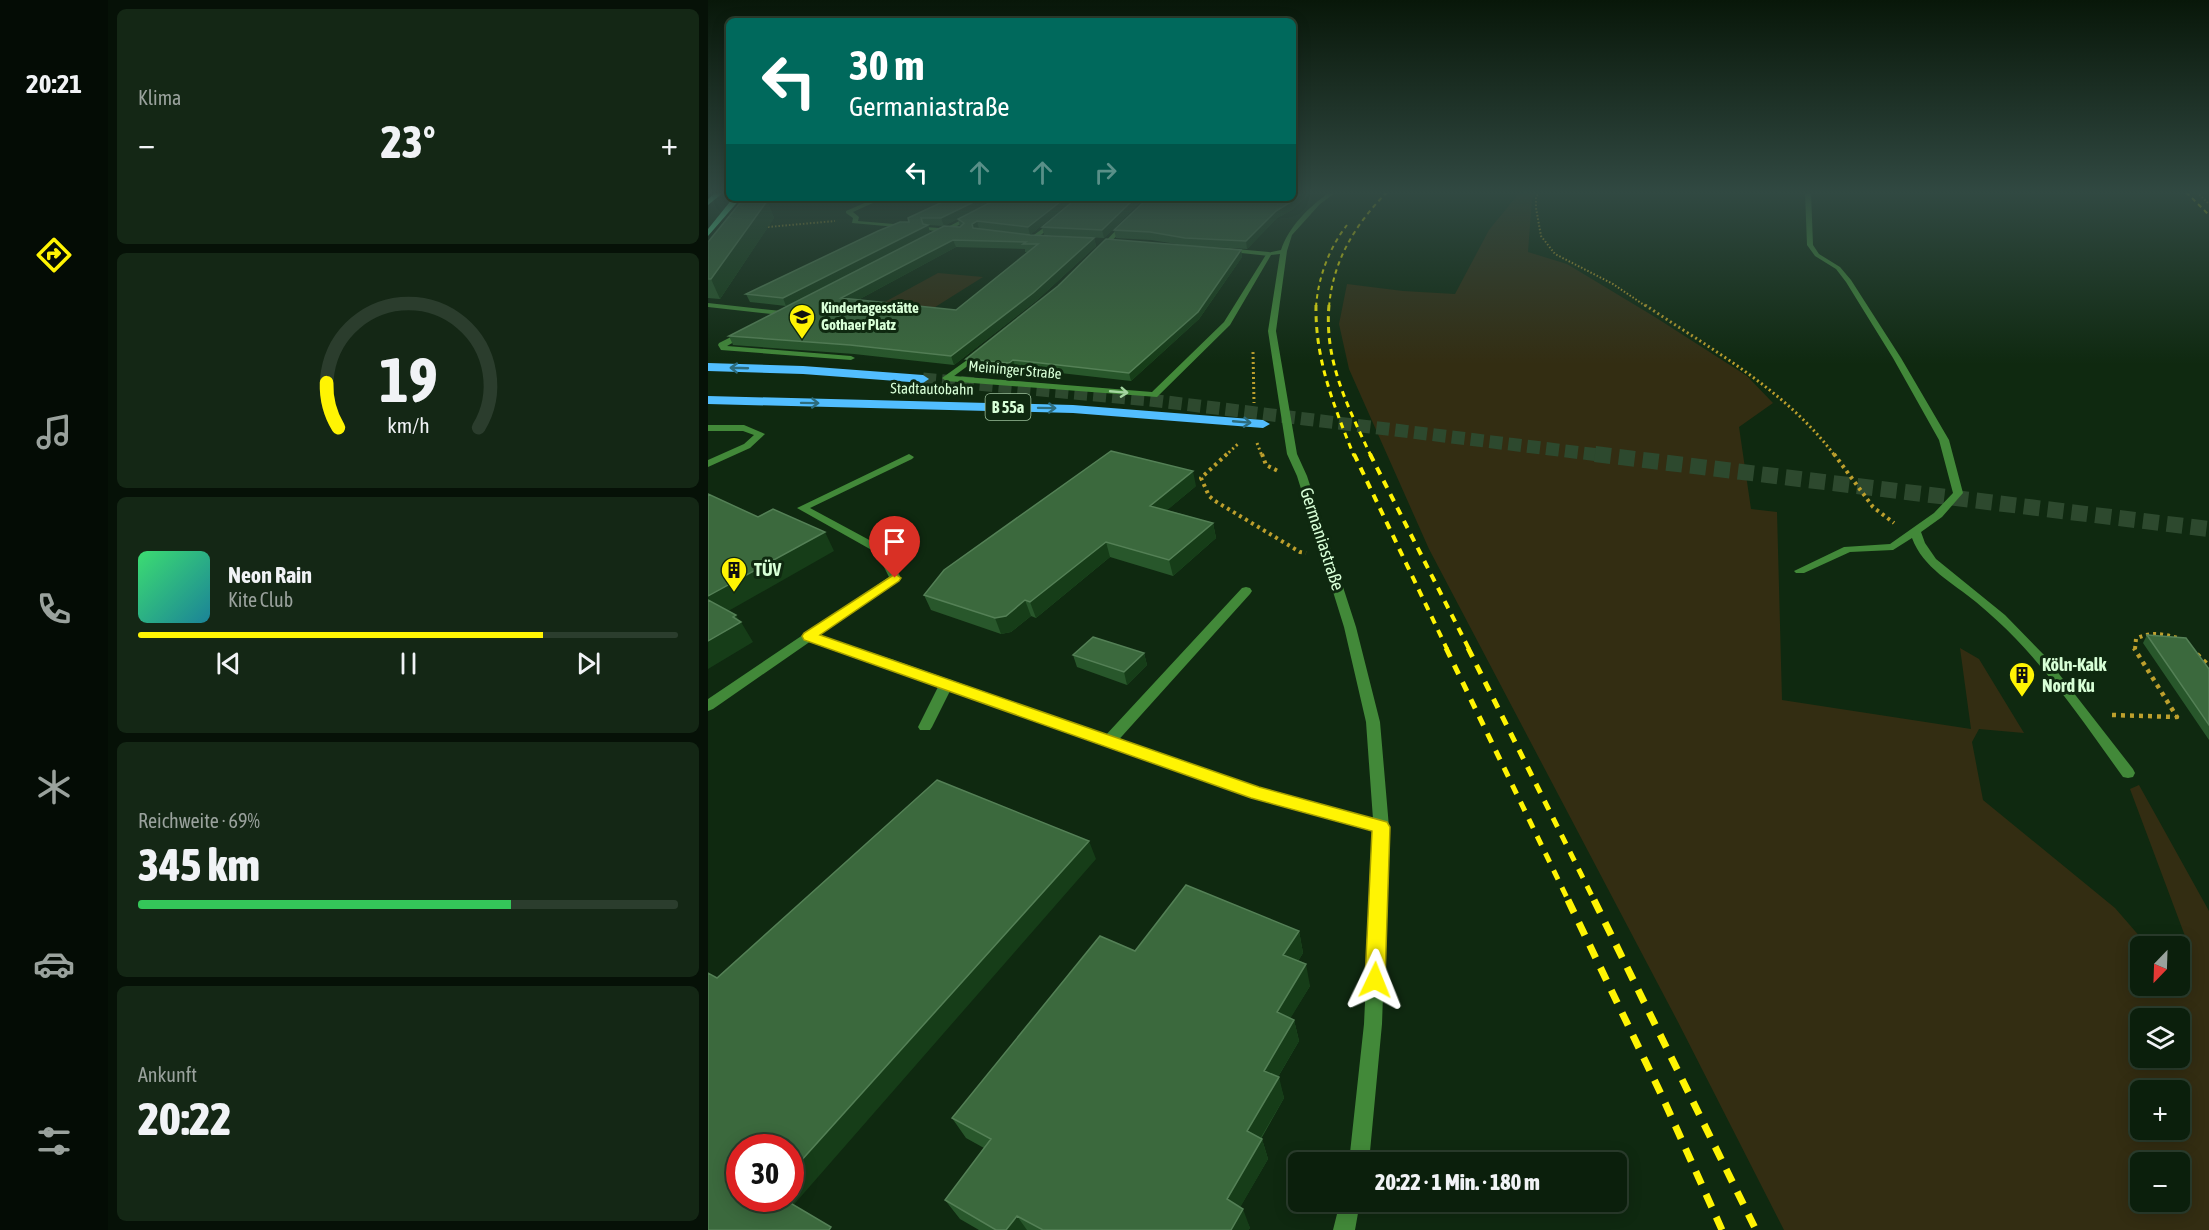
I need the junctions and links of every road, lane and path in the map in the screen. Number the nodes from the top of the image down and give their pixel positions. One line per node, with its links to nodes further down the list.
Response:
1 (1100, 249): 7 (street)
2 (1551, 249): 23 (path)
3 (1813, 249): 23 (street)
4 (1217, 250): 6 (street)
5 (1284, 251): 6 (street); 24 (street, Germaniastraße)
6 (1269, 254): 13 (street, Meininger Straße, one-way to 6)
7 (1093, 256)
8 (708, 305): 10 (street)
9 (791, 308): 10 (street)
10 (781, 314): 11 (street)
11 (763, 322)
12 (754, 327): 14 (street)
13 (991, 344)
14 (851, 357)
15 (708, 367): 16 (highway, Stadtautobahn, one-way to 15)
16 (923, 379)
17 (708, 400): 18 (highway, Stadtautobahn / B 55a, one-way to 18)
18 (1263, 424)
19 (708, 428): 22 (street)
20 (1240, 442): 24 (path)
21 (909, 457): 27 (street)
22 (708, 464)
23 (1915, 531): 25 (street); 33 (street)
24 (1328, 558): 37 (street, Germaniastraße)
25 (1800, 571)
26 (1246, 591): 35 (street)
27 (809, 636): 31 (street); 32 (street)
28 (2184, 640): 33 (path)
29 (2190, 646): 30 (path)
30 (2209, 666)
31 (947, 683): 34 (street); 35 (street)
32 (708, 706)
33 (2084, 715): 36 (street)
34 (925, 727)
35 (1109, 741): 37 (street)
36 (2128, 773)
37 (1381, 827): 38 (street, Germaniastraße)
38 (1360, 1152)
39 (1348, 1212): 40 (street)
40 (1344, 1230)

